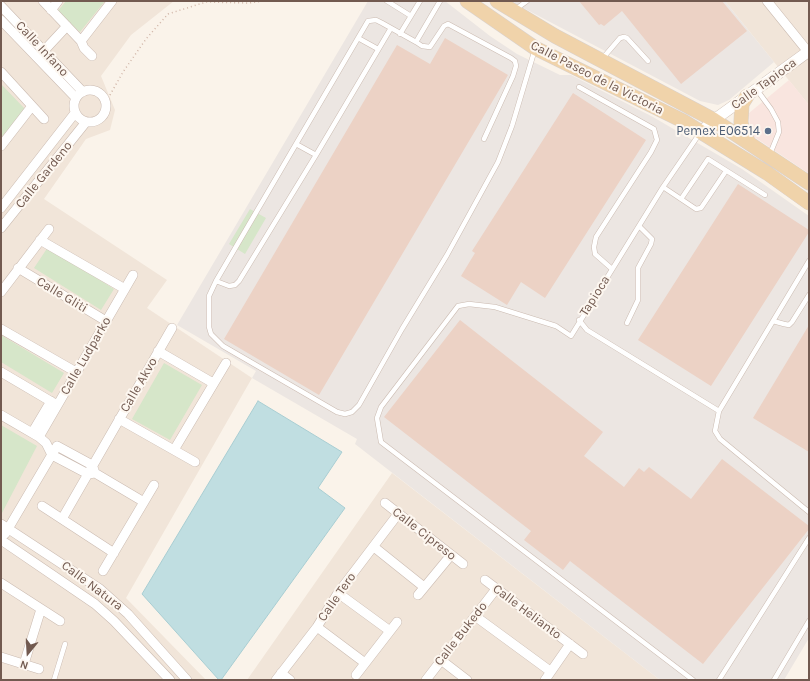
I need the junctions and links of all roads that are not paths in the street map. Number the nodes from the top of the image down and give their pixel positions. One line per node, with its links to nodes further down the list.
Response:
1 (43, 1): 12 (street)
2 (58, 1): 12 (street)
3 (112, 1): 19 (street)
4 (387, 1): 13 (lane)
5 (420, 1): 13 (lane)
6 (440, 1): 20 (lane)
7 (467, 1): 21 (main road, Calle Paseo de la Victoria)
8 (527, 1): 10 (lane)
9 (767, 1): 23 (street)
10 (504, 4): 26 (main road, Calle Paseo de la Victoria)
11 (1, 6): 24 (street, Calle Infano)
12 (51, 10): 15 (street)
13 (411, 16): 17 (lane)
14 (1, 20): 24 (street, Calle Infano)
15 (67, 26): 19 (street); 24 (street)
16 (391, 28): 17 (lane); 18 (lane); 22 (lane)
17 (400, 34): 20 (lane)
18 (358, 38): 22 (lane); 40 (lane)
19 (81, 41): 25 (street)
20 (416, 42): 38 (lane)
21 (535, 48): 37 (main road, Calle Paseo de la Victoria); 59 (lane)
22 (378, 49): 42 (lane)
23 (809, 52): 30 (street, Calle Tapioca)
24 (40, 54): 31 (street, Calle Infano)
25 (92, 56)
26 (601, 60): 27 (lane); 35 (main road, Calle Paseo de la Victoria)
27 (648, 61)
28 (1, 72): 32 (street)
29 (579, 87): 57 (lane)
30 (752, 92): 35 (street, Calle Tapioca); 39 (main road); 43 (lane)
31 (80, 95): 33 (street); 36 (street)
32 (32, 106): 34 (street); 41 (street)
33 (75, 113): 36 (street); 50 (street, Calle Gardeno)
34 (44, 119)
35 (714, 120): 37 (street, Calle Tapioca); 39 (main road, Calle Paseo de la Victoria)
36 (86, 122): 52 (street, Calle Gardeno)
37 (701, 132): 46 (lane, Tapioca); 49 (main road, Calle Paseo de la Victoria)
38 (484, 139)
39 (748, 141): 43 (main road, Calle Paseo de la Victoria)
40 (296, 144): 42 (lane); 59 (lane)
41 (1, 146)
42 (316, 155): 59 (lane)
43 (769, 155): 45 (main road, Calle Paseo de la Victoria)
44 (726, 171): 47 (lane); 48 (lane); 48 (lane)
45 (809, 183)
46 (663, 187): 48 (lane); 51 (lane, Tapioca)
47 (765, 195)
48 (681, 199)
49 (809, 203)
50 (1, 208)
51 (639, 226): 57 (lane, Tapioca); 66 (lane)
52 (1, 228)
53 (49, 229): 54 (street)
54 (40, 240): 56 (street); 60 (street)
55 (809, 262): 65 (lane)
56 (18, 268): 61 (street); 64 (street, Calle Gliti)
57 (612, 269): 63 (lane, Tapioca)
58 (133, 275): 60 (street, Calle Ludparko)
59 (216, 281)
60 (125, 289): 64 (street, Calle Ludparko)
61 (1, 292)
62 (809, 295): 65 (lane)
63 (580, 320): 75 (lane, Tapioca); 129 (lane)
64 (106, 321): 72 (street, Calle Ludparko)
65 (773, 321): 75 (lane)
66 (627, 323)
67 (172, 328): 69 (street, Calle Akvo)
68 (1, 329): 72 (street)
69 (158, 351): 73 (street, Calle Akvo); 77 (street, Calle Akvo)
70 (226, 363): 73 (street)
71 (1, 372): 74 (street)
72 (76, 372): 74 (street, Calle Ludparko)
73 (213, 383): 80 (street)
74 (54, 403): 78 (street, Calle Ludparko)
75 (719, 411): 87 (lane)
76 (1, 415): 78 (street)
77 (119, 419): 80 (street, Calle Akvo); 82 (street, Calle Akvo)
78 (36, 435): 79 (street)
79 (52, 450): 82 (street); 90 (street)
80 (174, 450): 81 (street, Calle Akvo)
81 (196, 462)
82 (92, 471): 84 (street); 89 (street, Calle Akvo)
83 (154, 485): 84 (street)
84 (144, 502): 94 (street)
85 (385, 503): 88 (street, Calle Cipreso)
86 (42, 506): 89 (street)
87 (809, 512)
88 (398, 514): 93 (street, Calle Tero); 95 (street, Calle Cipreso)
89 (62, 519): 94 (street)
90 (4, 526): 92 (street); 124 (street, Calle Natura)
91 (809, 538): 130 (lane)
92 (1, 540): 123 (street, Calle Natura)
93 (374, 547): 100 (street); 102 (street, Calle Tero)
94 (114, 553): 97 (street)
95 (451, 555): 96 (street, Calle Cipreso); 100 (street)
96 (463, 564)
97 (103, 571)
98 (485, 580): 101 (street, Calle Helianto)
99 (1, 583): 104 (street)
100 (424, 587): 103 (street)
101 (496, 589): 105 (street, Calle Bukedo); 112 (street, Calle Helianto)
102 (338, 593): 109 (street, Calle Tero); 110 (street)
103 (418, 595)
104 (41, 609): 106 (street); 117 (street)
105 (475, 616): 115 (street, Calle Bukedo); 119 (street)
106 (60, 621)
107 (809, 621): 131 (lane)
108 (397, 622): 110 (street)
109 (317, 627): 116 (street); 121 (street, Calle Tero)
110 (390, 631): 116 (street)
111 (65, 644): 122 (lane)
112 (570, 644): 113 (street, Calle Helianto); 119 (street, Calle Helianto)
113 (583, 654)
114 (1, 657): 117 (street)
115 (441, 660): 126 (street, Calle Bukedo); 127 (street)
116 (365, 663): 120 (street)
117 (24, 664): 118 (street)
118 (40, 669)
119 (550, 671): 128 (street, Calle Helianto)
120 (356, 675)
121 (279, 677): 125 (street)
122 (54, 680)
123 (170, 680)
124 (187, 680)
125 (290, 680)
126 (426, 680)
127 (467, 680)
128 (544, 680)
129 (693, 680)
130 (719, 680)
131 (774, 680)

